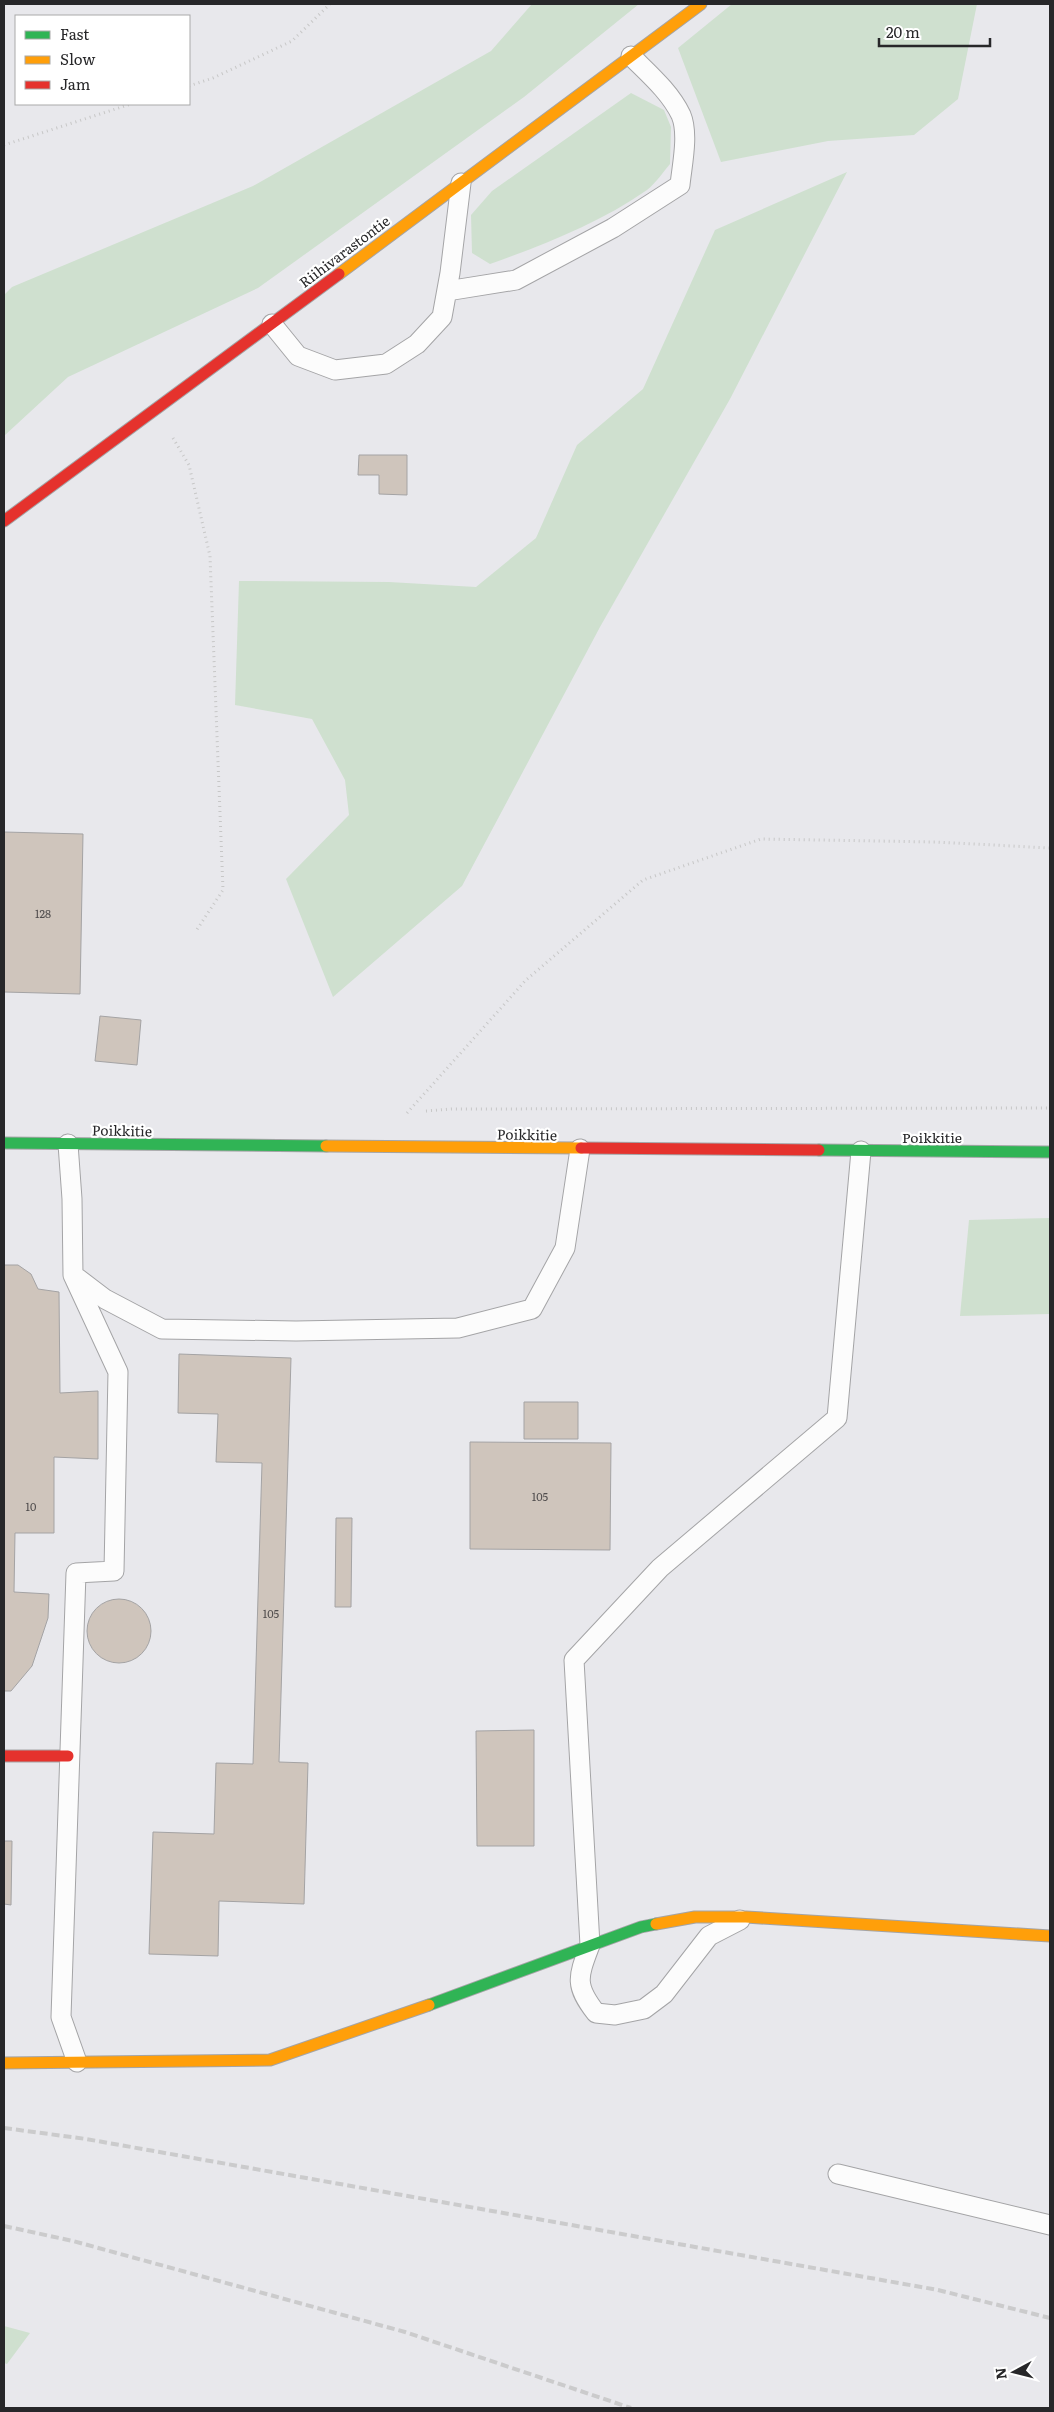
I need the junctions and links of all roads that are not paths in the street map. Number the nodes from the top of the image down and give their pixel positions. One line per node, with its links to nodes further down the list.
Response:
1 (701, 4): 2 (street, Riihivarastontie)
2 (631, 56): 3 (street, Riihivarastontie); 4 (lane)
3 (461, 183): 4 (lane); 5 (street, Riihivarastontie)
4 (447, 291): 5 (lane)
5 (272, 324): 6 (street, Riihivarastontie)
6 (4, 521)
7 (4, 1143): 8 (street, Poikkitie)
8 (68, 1144): 9 (street, Poikkitie); 12 (lane)
9 (580, 1149): 10 (street, Poikkitie); 12 (lane)
10 (861, 1151): 11 (street, Poikkitie); 17 (lane)
11 (1050, 1152)
12 (74, 1275): 14 (lane)
13 (4, 1756): 14 (street)
14 (68, 1756): 18 (lane)
15 (746, 1917): 16 (street); 17 (street); 17 (lane)
16 (1050, 1936)
17 (590, 1945): 18 (street)
18 (77, 2062): 19 (street)
19 (4, 2063)
20 (838, 2174): 21 (lane)
21 (1050, 2225)

